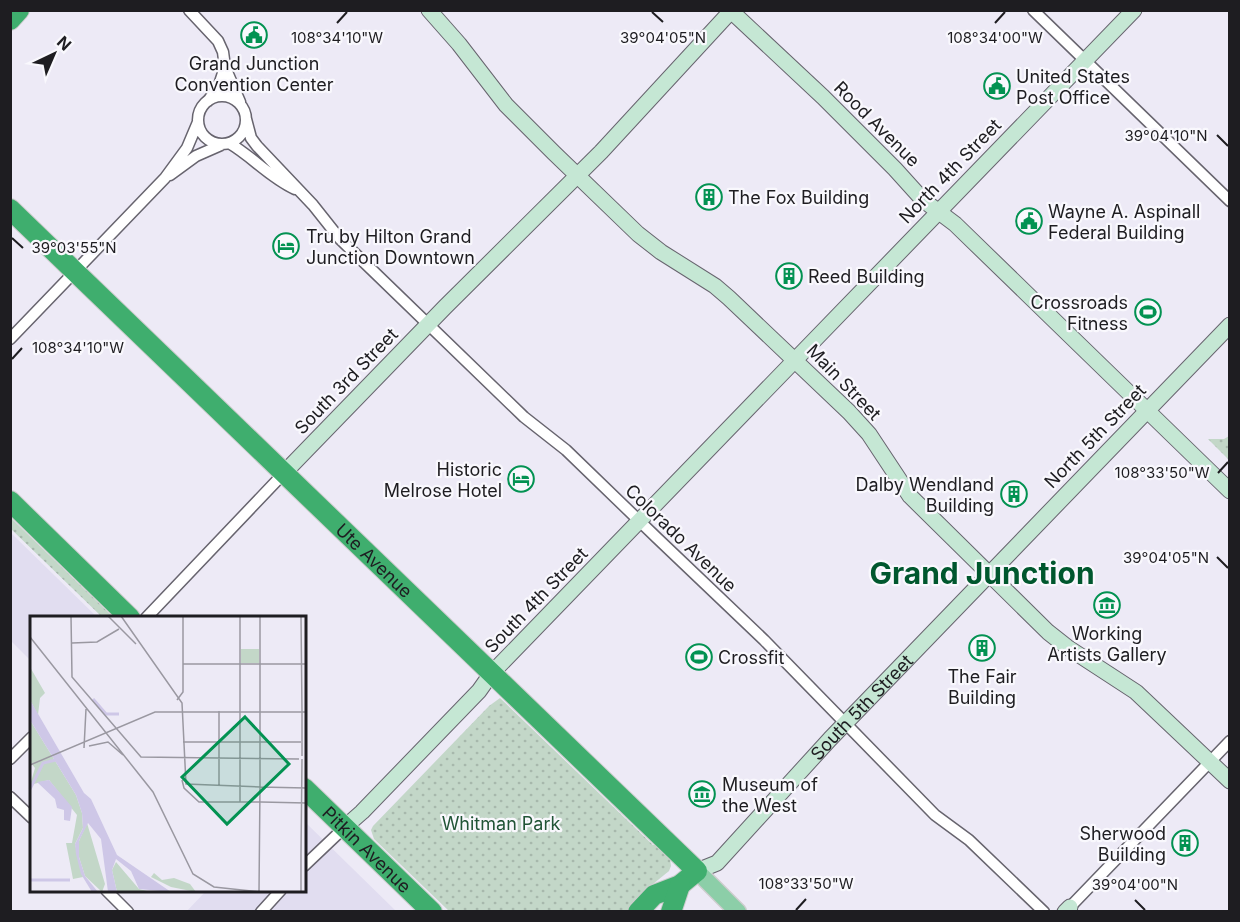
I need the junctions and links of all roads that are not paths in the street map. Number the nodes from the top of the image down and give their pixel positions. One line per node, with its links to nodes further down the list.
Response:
1 (19, 10): 7 (highway)
2 (189, 10): 9 (street)
3 (429, 10): 15 (street, Main Street)
4 (1033, 10): 8 (street)
5 (1134, 10): 8 (street, North 4th Street)
6 (731, 11): 15 (street, South 3rd Street); 20 (street, Rood Avenue)
7 (10, 20)
8 (1085, 61): 18 (street); 20 (street, North 4th Street)
9 (225, 67): 10 (street); 11 (street)
10 (208, 101): 11 (street); 13 (street)
11 (243, 107): 12 (street)
12 (246, 119): 14 (street); 17 (street, Colorado Avenue)
13 (198, 122): 14 (street); 16 (street)
14 (226, 144): 16 (street); 17 (street, Colorado Avenue)
15 (577, 176): 22 (street, South 3rd Street); 25 (street, Main Street)
16 (165, 178): 21 (street)
17 (296, 189): 22 (street, Colorado Avenue)
18 (1230, 201)
19 (10, 208): 21 (highway, Ute Avenue)
20 (938, 211): 25 (street, North 4th Street); 26 (street, Rood Avenue)
21 (75, 270): 24 (street); 27 (highway, Ute Avenue)
22 (428, 324): 27 (street, South 3rd Street); 30 (street, Colorado Avenue)
23 (1230, 325): 26 (street, North 5th Street)
24 (10, 339)
25 (795, 359): 30 (street, South 4th Street); 31 (street, Main Street)
26 (1147, 411): 28 (street, Rood Avenue); 31 (street, North 5th Street)
27 (285, 472): 33 (street, South 3rd Street); 34 (highway, Ute Avenue)
28 (1230, 491)
29 (10, 501): 32 (highway)
30 (640, 520): 34 (street, South 4th Street); 35 (street, Colorado Avenue)
31 (989, 575): 35 (street, South 5th Street); 39 (street, Main Street)
32 (128, 616)
33 (148, 616)
34 (491, 674): 44 (street, South 4th Street); 46 (highway, Ute Avenue)
35 (846, 724): 46 (street, South 5th Street); 57 (street, Colorado Avenue)
36 (30, 739): 38 (street)
37 (1230, 741): 39 (street)
38 (10, 759)
39 (1210, 762): 40 (street, Main Street); 50 (street)
40 (1230, 781)
41 (306, 790): 44 (highway, Pitkin Avenue)
42 (10, 798): 43 (street)
43 (30, 816)
44 (345, 827): 45 (street, South 4th Street); 53 (highway, Pitkin Avenue)
45 (306, 864)
46 (697, 871): 47 (highway, South 5th Street); 56 (main road, Ute Avenue)
47 (680, 885): 54 (highway, South 5th Street); 55 (highway)
48 (107, 892): 51 (street)
49 (280, 892): 52 (street)
50 (1068, 909)
51 (128, 912)
52 (261, 912)
53 (432, 912)
54 (638, 912)
55 (671, 912)
56 (738, 912)
57 (1044, 912)

